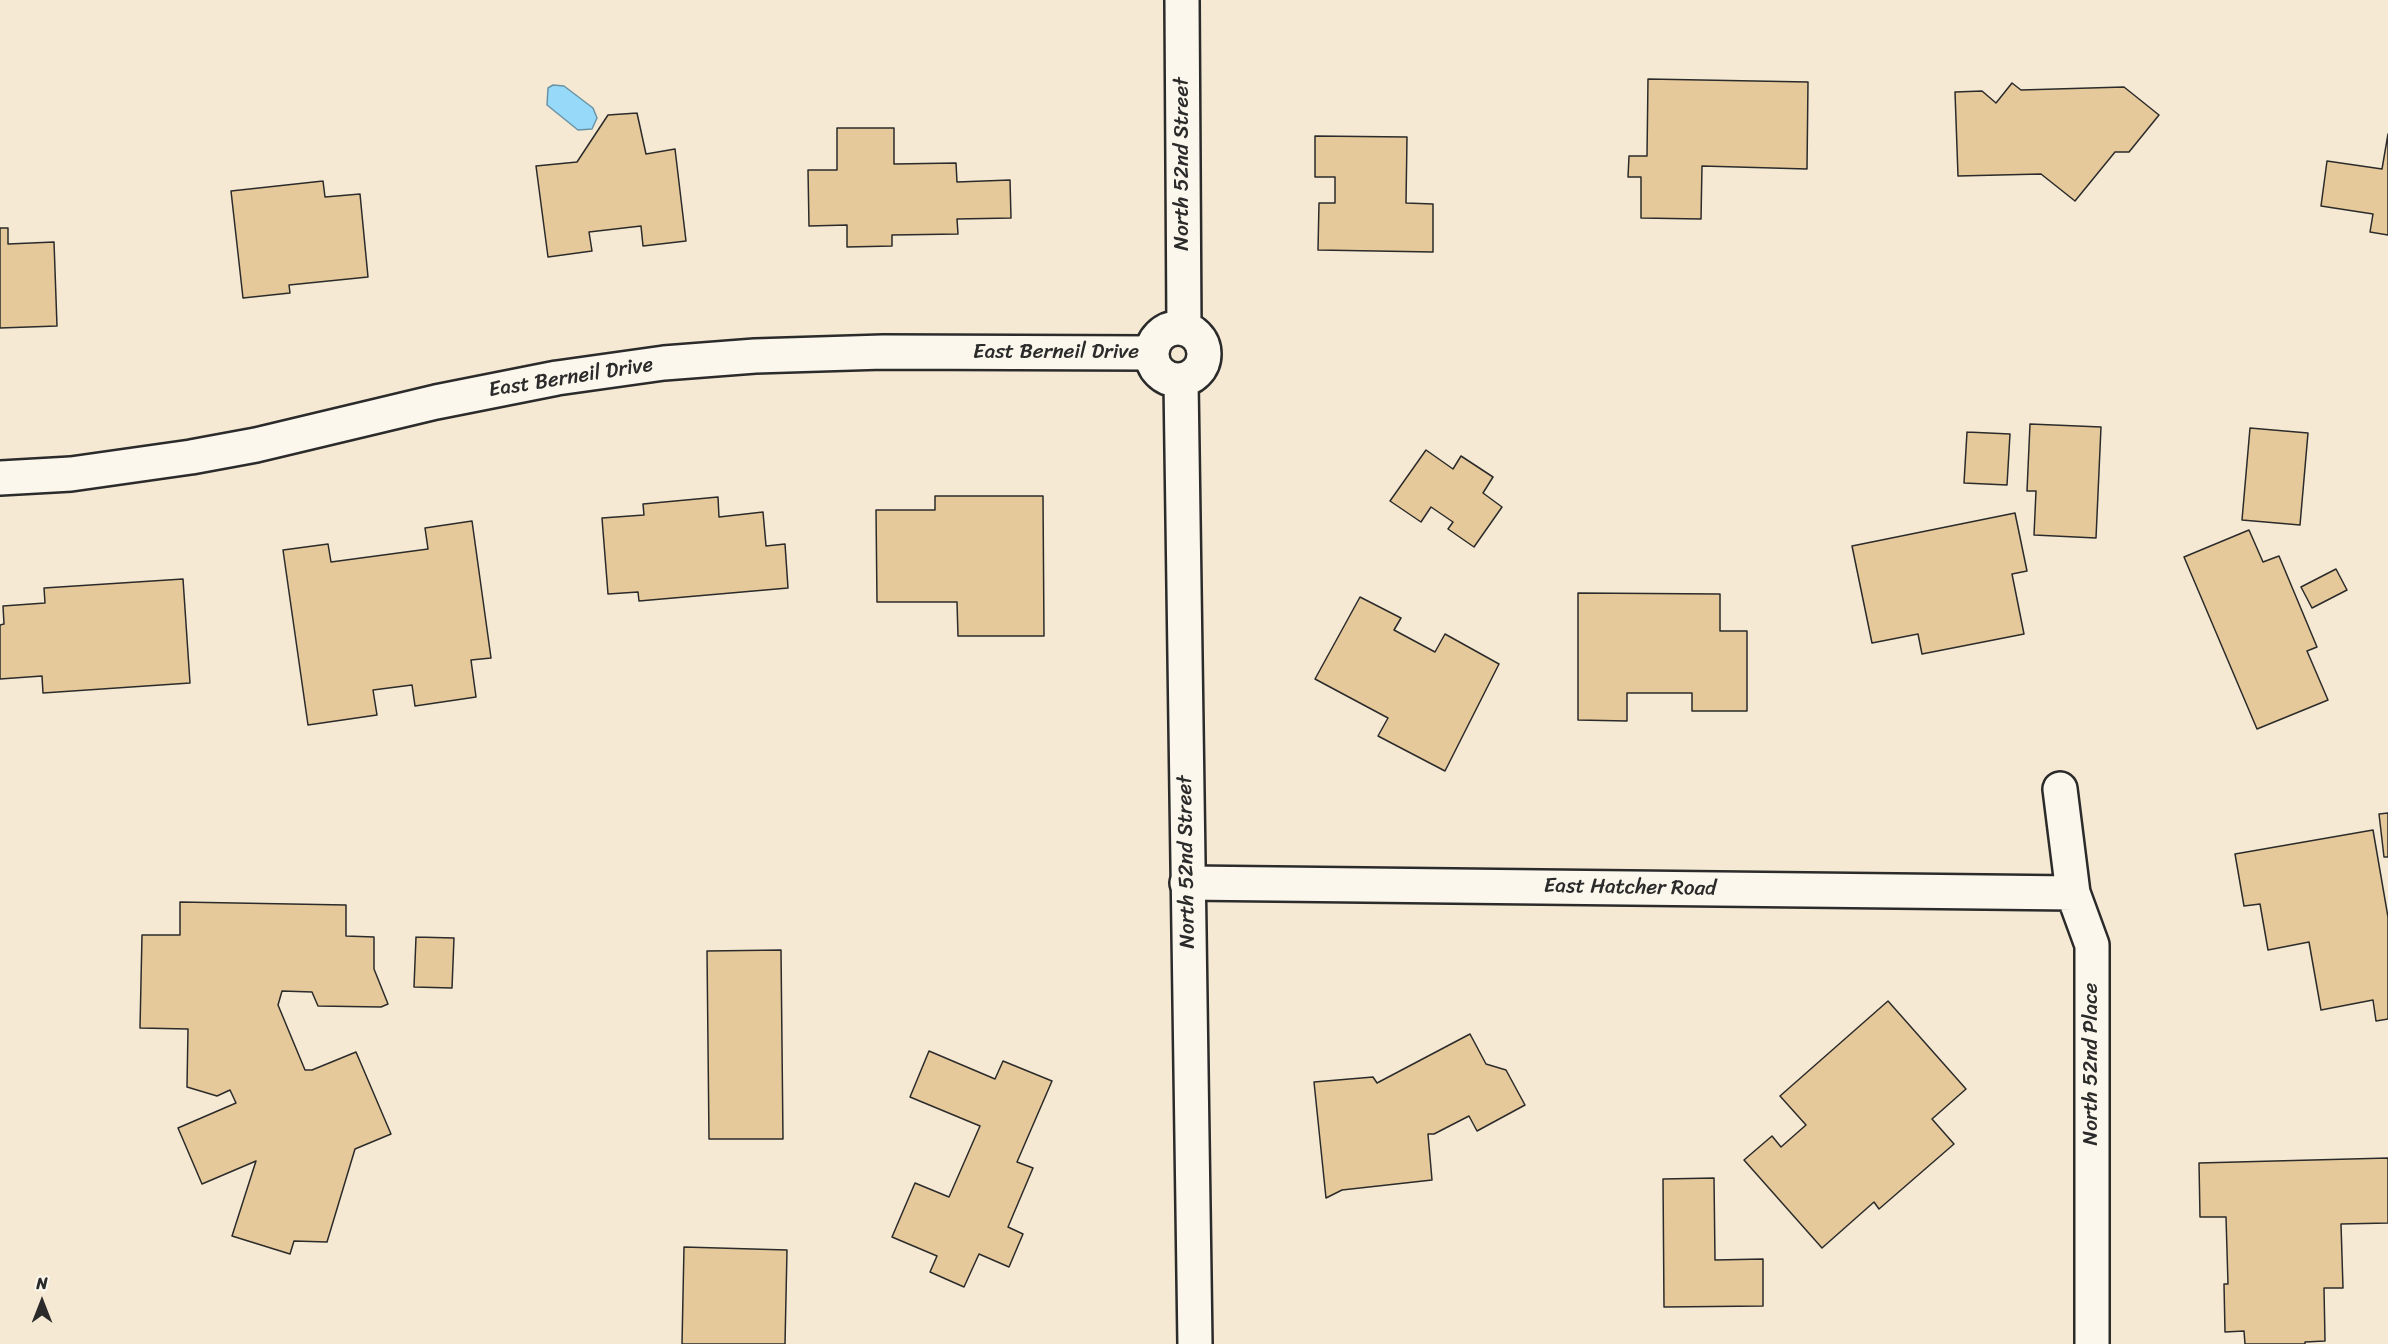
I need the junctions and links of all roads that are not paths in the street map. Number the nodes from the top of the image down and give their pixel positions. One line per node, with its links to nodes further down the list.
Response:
1 (1182, 0): 2 (street, North 52nd Street)
2 (1184, 329): 3 (street); 4 (street)
3 (1151, 353): 4 (street); 5 (street, East Berneil Drive)
4 (1181, 381): 7 (street, North 52nd Street)
5 (0, 478)
6 (2060, 789): 8 (street, North 52nd Place)
7 (1187, 883): 8 (street, East Hatcher Road); 9 (street, North 52nd Street)
8 (2073, 893): 10 (street, North 52nd Place)
9 (1195, 1344)
10 (2092, 1344)

